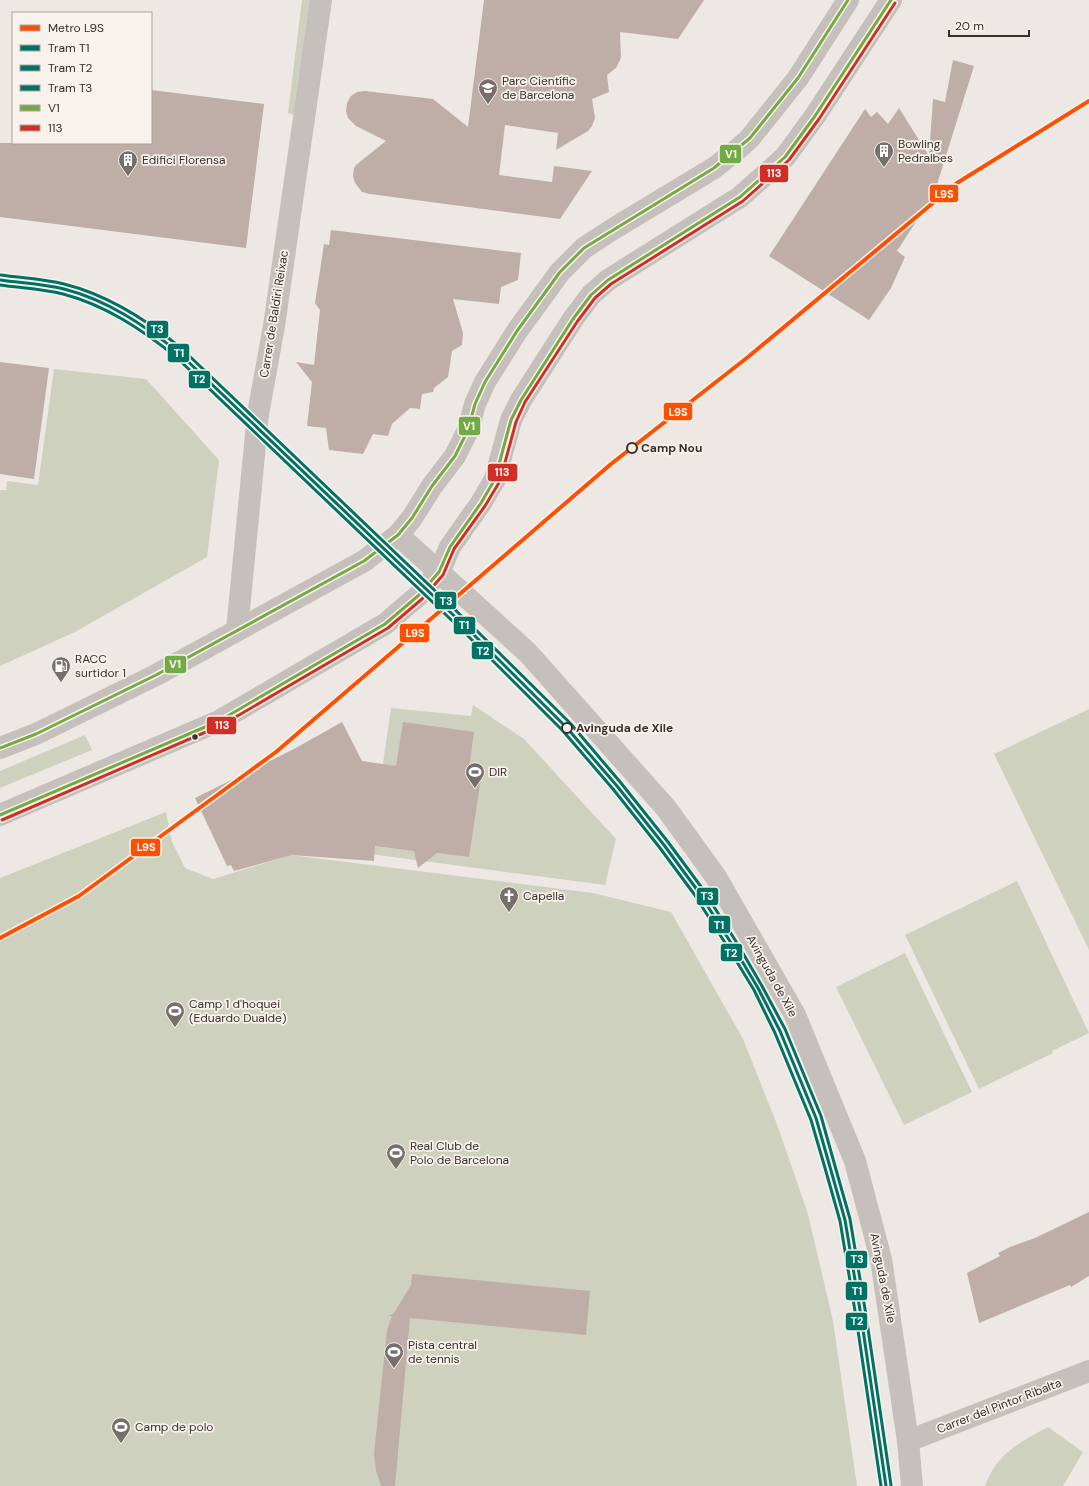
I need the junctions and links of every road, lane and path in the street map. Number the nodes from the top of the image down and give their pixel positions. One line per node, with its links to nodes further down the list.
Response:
1 (321, 0): 6 (street, Carrer de Baldiri Reixac)
2 (848, 0): 4 (street)
3 (891, 0): 5 (street)
4 (398, 535): 5 (street, Avinguda de Xile); 6 (street)
5 (439, 572): 8 (street); 10 (street, Avinguda de Xile)
6 (236, 630): 7 (street)
7 (0, 748)
8 (0, 815)
9 (1089, 1371): 10 (street, Carrer del Pintor Ribalta)
10 (908, 1441): 11 (street, Avinguda de Xile)
11 (912, 1486)

